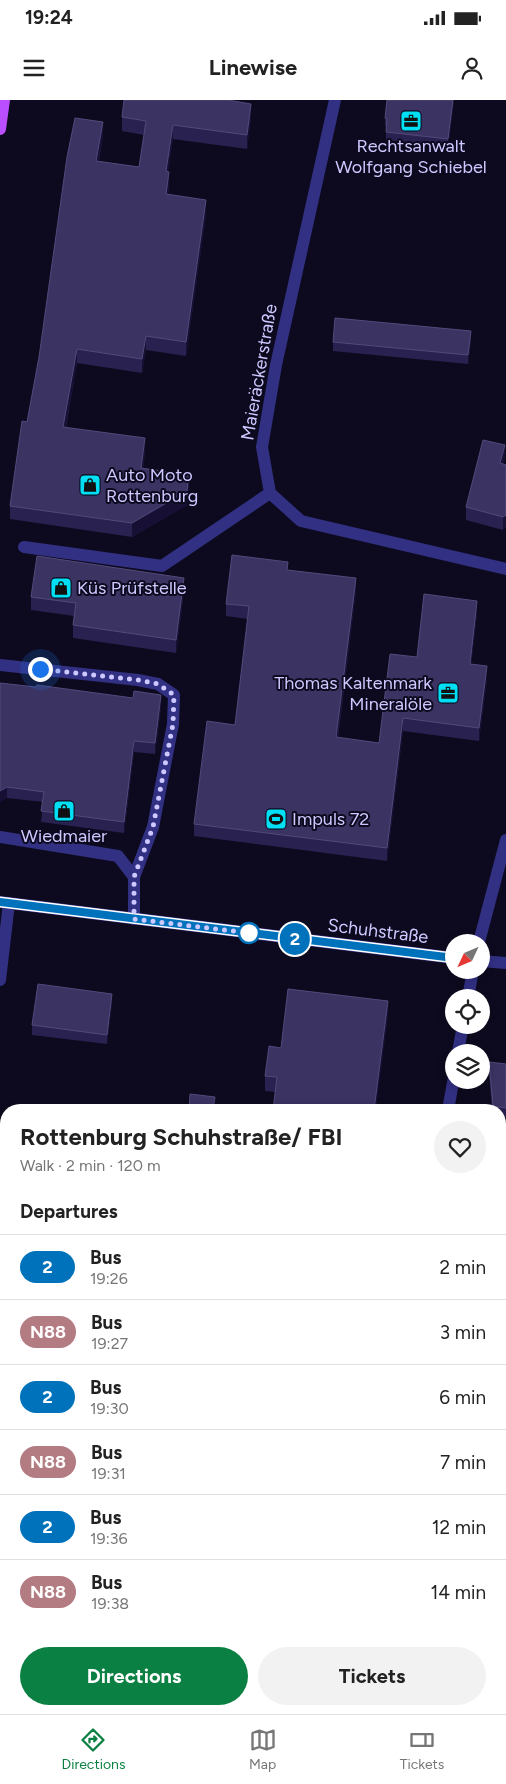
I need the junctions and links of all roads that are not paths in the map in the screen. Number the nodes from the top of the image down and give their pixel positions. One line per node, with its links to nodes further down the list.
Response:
1 (4, 100): 3 (main road)
2 (335, 100): 4 (street, Maieräckerstraße)
3 (0, 128)
4 (270, 493): 5 (street); 6 (street)
5 (24, 547)
6 (506, 569)
7 (0, 665): 10 (street)
8 (0, 837): 10 (street)
9 (506, 840): 13 (street)
10 (134, 877): 12 (street)
11 (4, 902): 12 (street, Schuhstraße); 17 (street)
12 (134, 919): 14 (street, Schuhstraße)
13 (482, 934)
14 (445, 957)
15 (490, 962): 16 (street)
16 (506, 963)
17 (0, 980)
18 (452, 1089): 19 (street)
19 (449, 1104)

